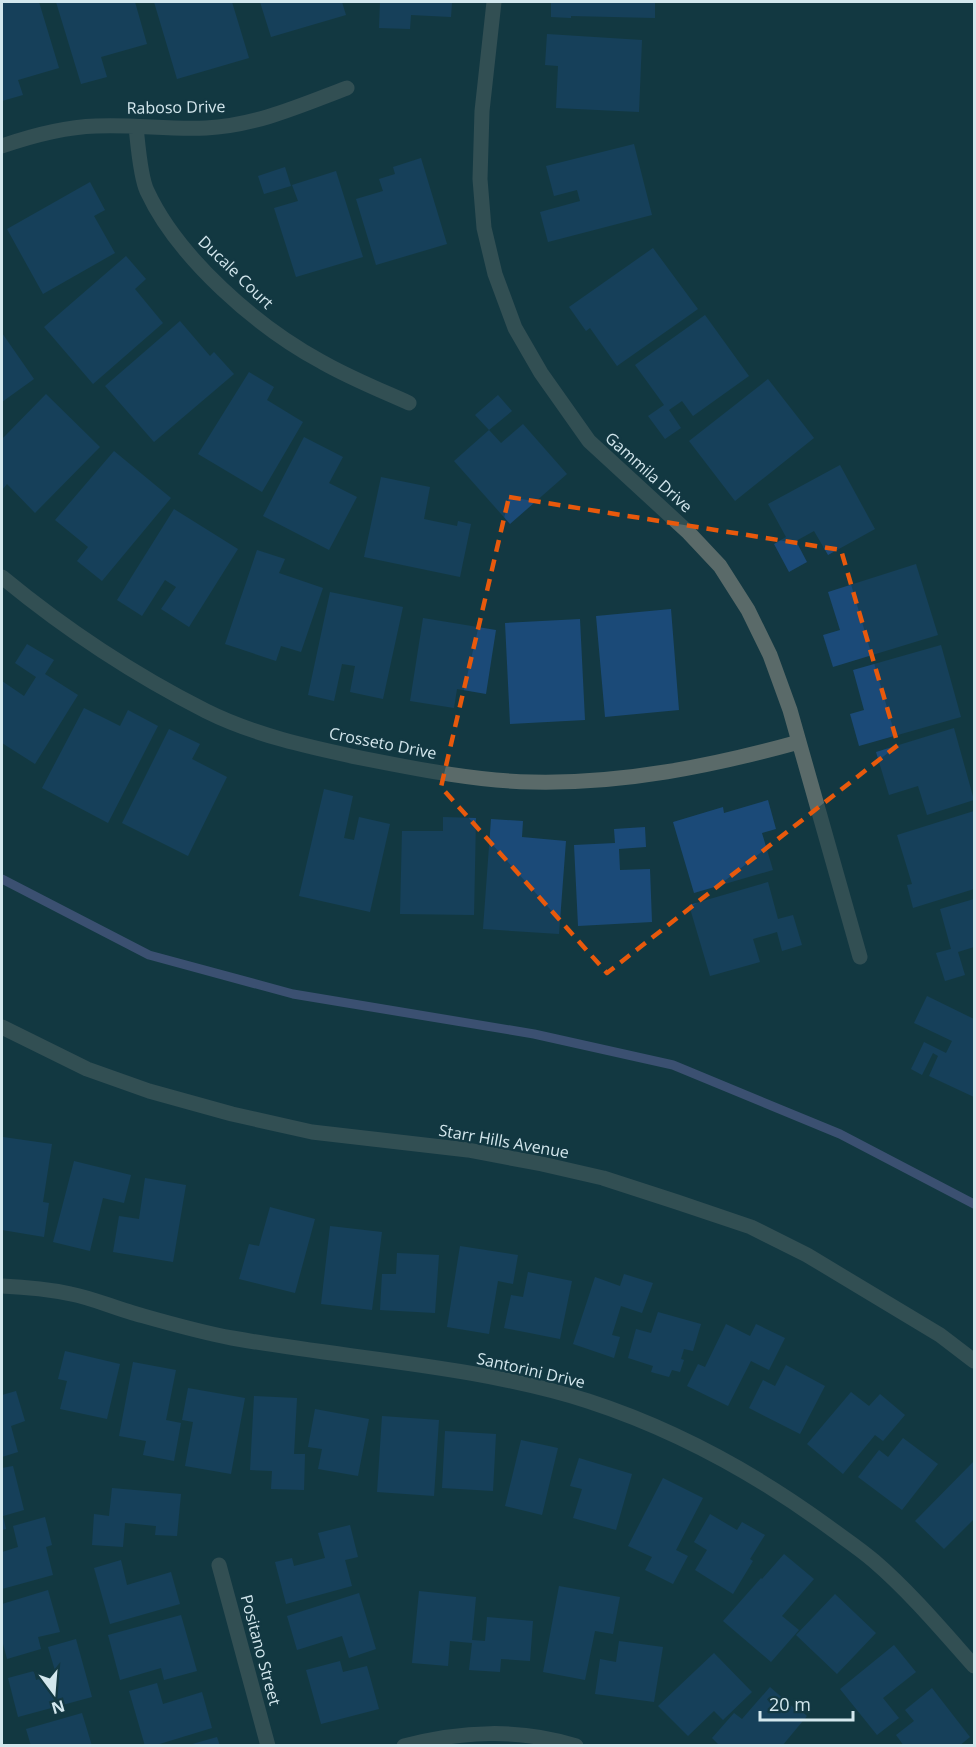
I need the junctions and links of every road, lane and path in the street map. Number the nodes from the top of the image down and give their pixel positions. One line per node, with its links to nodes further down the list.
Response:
1 (494, 2): 7 (street, Gammila Drive)
2 (347, 88): 3 (street, Raboso Drive)
3 (135, 128): 4 (street, Raboso Drive); 5 (street, Ducale Court)
4 (2, 146)
5 (409, 403)
6 (2, 577): 7 (street, Crosseto Drive)
7 (800, 742): 8 (street, Gammila Drive)
8 (860, 957)
9 (2, 1027): 11 (street, Starr Hills Avenue)
10 (2, 1286): 13 (street, Santorini Drive)
11 (975, 1361)
12 (219, 1565): 14 (street, Positano Street)
13 (975, 1666)
14 (268, 1746)
15 (404, 1746): 16 (street)
16 (576, 1746)

